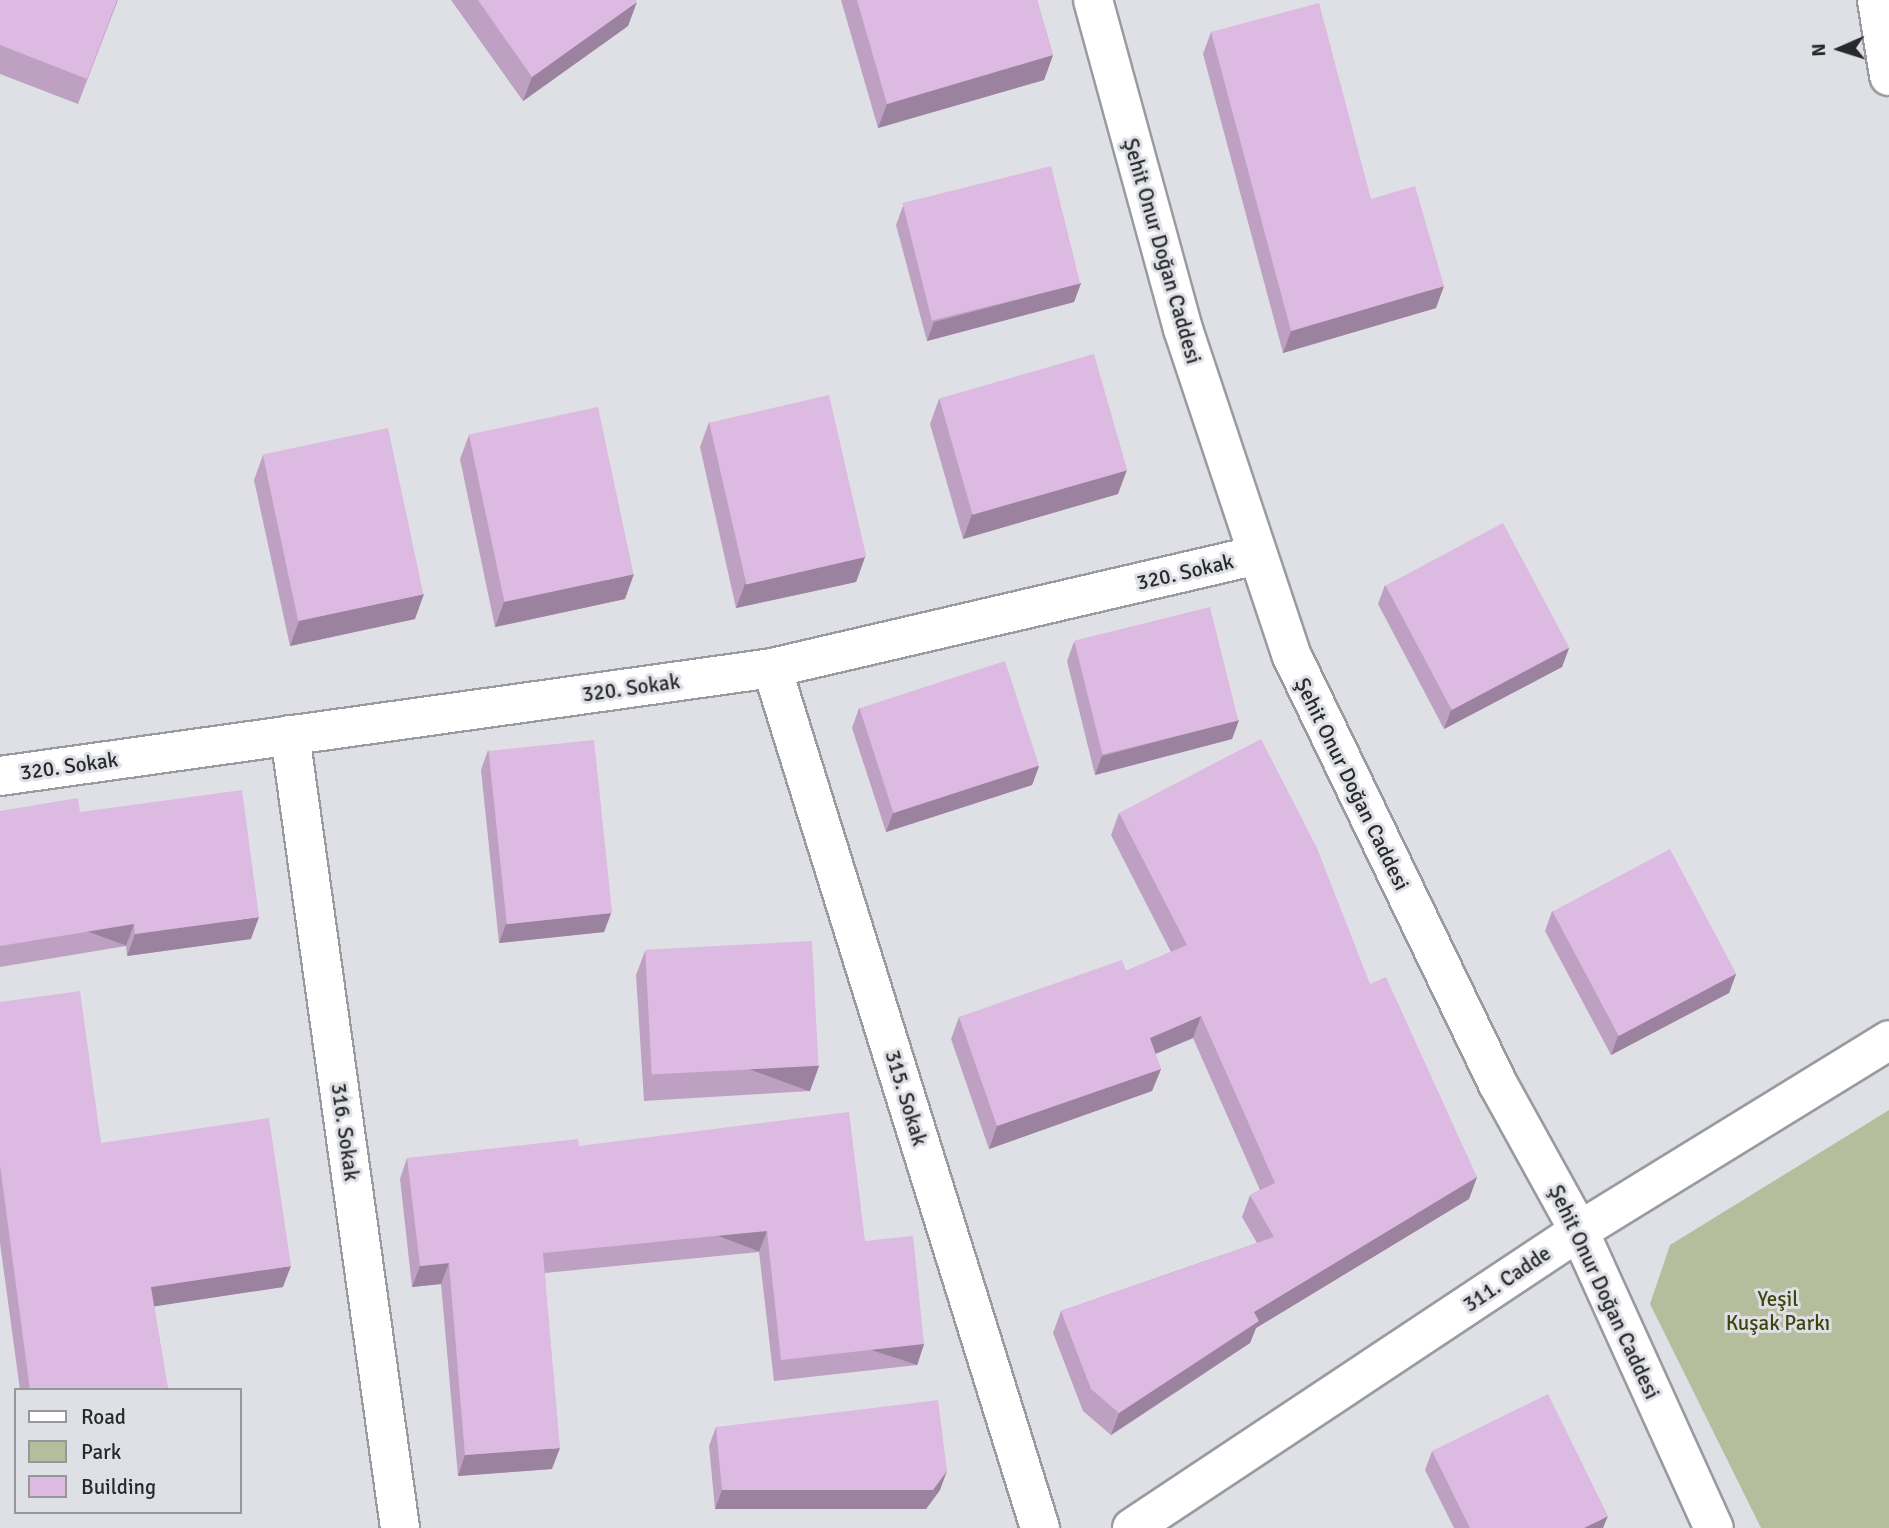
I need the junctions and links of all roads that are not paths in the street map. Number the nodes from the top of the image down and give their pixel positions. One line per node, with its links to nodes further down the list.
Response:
1 (1093, 0): 4 (street, Şehit Onur Doğan Caddesi)
2 (1877, 0): 3 (street)
3 (1889, 76)
4 (1254, 556): 5 (street, 320. Sokak); 9 (street, Şehit Onur Doğan Caddesi)
5 (772, 668): 6 (street, 320. Sokak); 11 (street, 315. Sokak)
6 (290, 735): 7 (street, 320. Sokak); 10 (street, 316. Sokak)
7 (0, 776)
8 (1889, 1040): 9 (street, 311. Cadde)
9 (1579, 1231): 12 (street, 311. Cadde); 13 (street, Şehit Onur Doğan Caddesi)
10 (400, 1528)
11 (1040, 1528)
12 (1132, 1528)
13 (1714, 1528)

